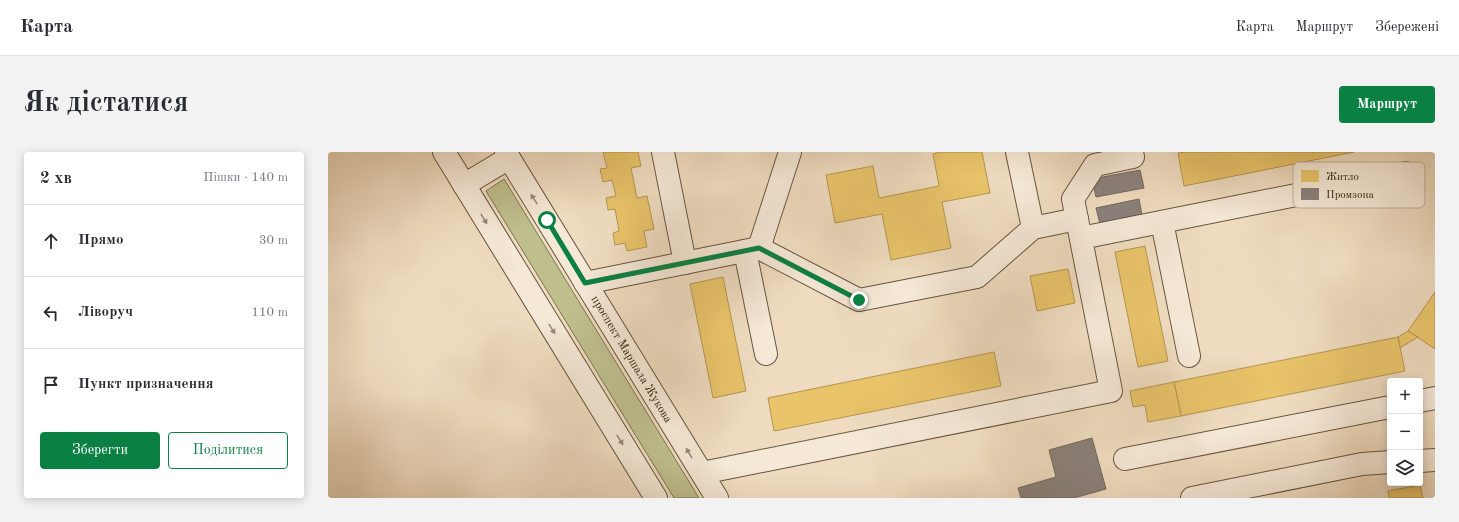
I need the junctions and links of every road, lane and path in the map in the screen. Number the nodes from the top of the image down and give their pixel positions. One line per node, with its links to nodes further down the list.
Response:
1 (444, 152): 7 (street)
2 (663, 152): 13 (street)
3 (790, 152): 12 (street)
4 (1018, 152): 10 (street)
5 (1132, 152): 11 (street)
6 (508, 155): 7 (street, проспект Маршала Жукова); 14 (street, проспект Маршала Жукова, one-way to 6)
7 (464, 185): 25 (street, one-way to 25)
8 (1293, 196): 9 (street)
9 (1162, 222): 11 (street); 16 (street)
10 (1033, 228): 11 (street); 12 (street)
11 (1079, 228): 24 (street)
12 (752, 249): 13 (street); 15 (street)
13 (685, 263): 14 (street)
14 (585, 283): 24 (street, проспект Маршала Жукова, one-way to 14)
15 (766, 354)
16 (1190, 356)
17 (1435, 398): 18 (street)
18 (1423, 400)
19 (1387, 408): 20 (street)
20 (1125, 459)
21 (1435, 460): 22 (street)
22 (1423, 461)
23 (1387, 462): 27 (street)
24 (702, 473): 26 (street, проспект Маршала Жукова)
25 (656, 498)
26 (717, 498)
27 (1192, 498)

